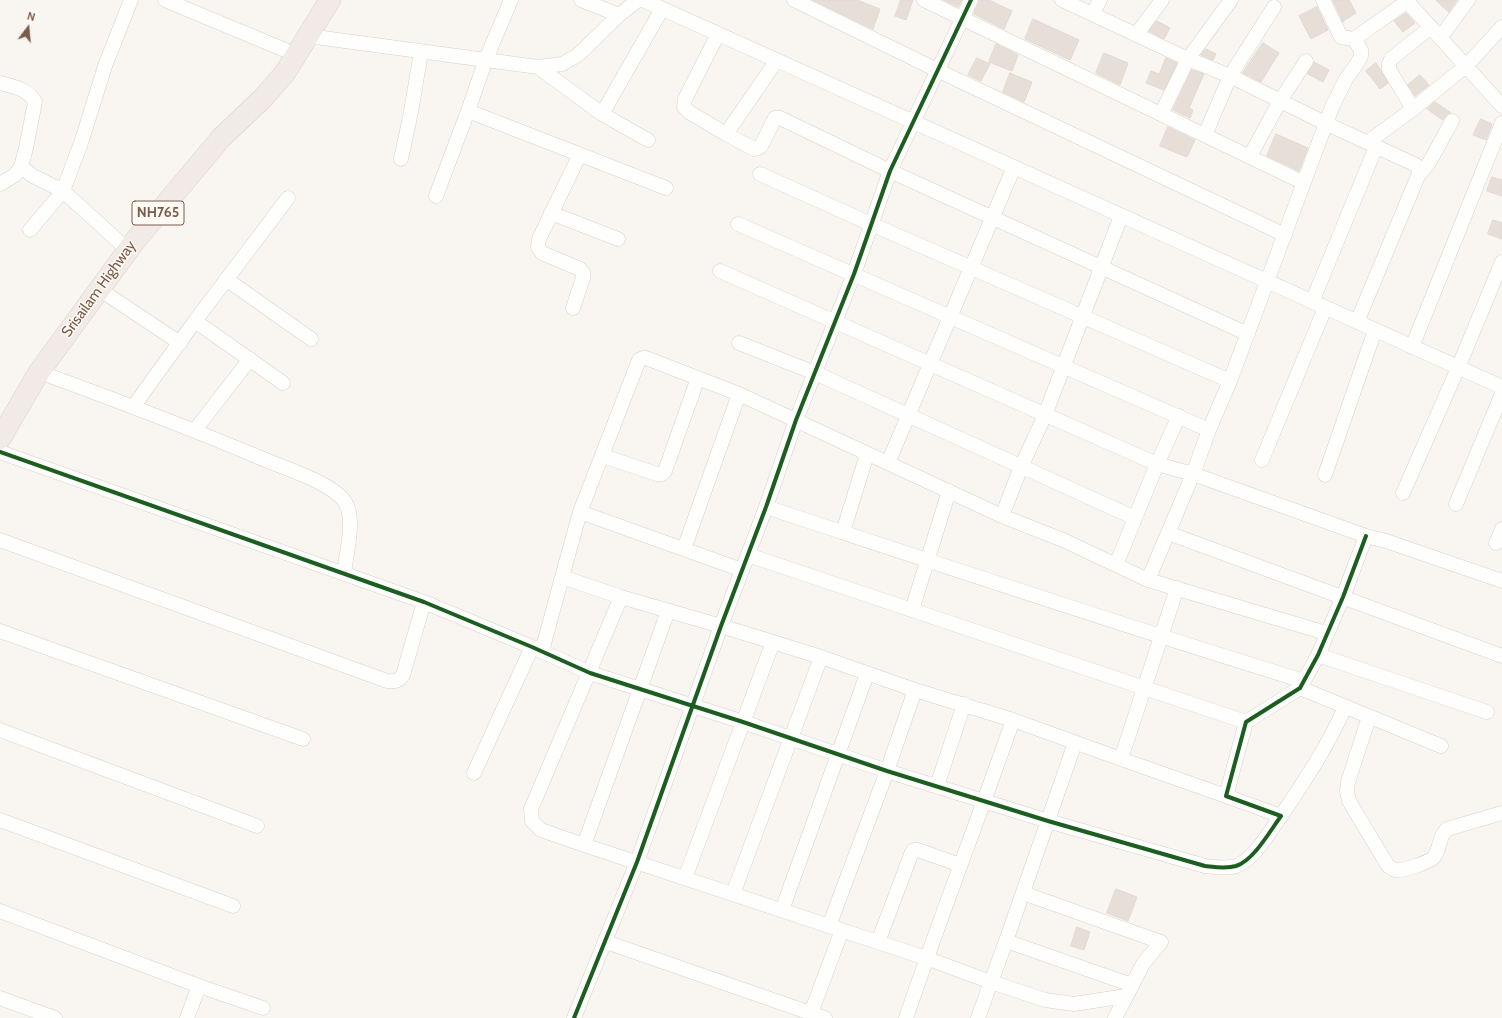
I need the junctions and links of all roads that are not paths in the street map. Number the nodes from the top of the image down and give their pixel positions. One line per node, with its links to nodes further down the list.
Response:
1 (131, 0): 66 (street)
2 (165, 0): 30 (street)
3 (316, 0): 30 (highway, Srisailam Highway / NH765)
4 (330, 0): 28 (highway, Srisailam Highway / NH765)
5 (511, 0): 32 (street)
6 (581, 0): 22 (street)
7 (638, 0): 22 (street)
8 (643, 0): 20 (street)
9 (794, 0): 38 (street)
10 (924, 0): 23 (street)
11 (971, 0): 23 (street)
12 (1062, 0): 21 (street)
13 (1100, 0): 21 (street)
14 (1162, 0): 27 (street)
15 (1231, 0): 33 (street)
16 (1323, 0): 29 (street)
17 (1468, 0): 25 (street)
18 (1408, 1): 25 (street); 29 (street)
19 (1274, 7): 39 (street)
20 (662, 9): 26 (street); 45 (street)
21 (1092, 14): 27 (street)
22 (619, 15): 37 (street)
23 (962, 18): 38 (street); 46 (street)
24 (1502, 27): 36 (street)
25 (1435, 33): 36 (street); 43 (street)
26 (718, 34): 34 (street); 51 (street)
27 (1136, 35): 33 (street)
28 (308, 36): 31 (street); 77 (highway, Srisailam Highway / NH765)
29 (1354, 39): 49 (street)
30 (285, 50): 77 (highway, Srisailam Highway / NH765)
31 (421, 52): 32 (street); 57 (street)
32 (486, 59): 37 (street); 44 (street)
33 (1188, 59): 39 (street); 46 (street)
34 (776, 60): 48 (street); 51 (street)
35 (1306, 61): 41 (street)
36 (1466, 66): 42 (street); 43 (street)
37 (538, 67): 45 (street)
38 (939, 71): 48 (street); 75 (street)
39 (1230, 76): 41 (street); 52 (street)
40 (0, 83): 58 (street)
41 (1280, 101): 49 (street); 56 (street)
42 (1502, 106)
43 (1413, 109): 54 (street)
44 (468, 111): 55 (street); 67 (street)
45 (602, 114): 53 (street)
46 (1161, 114): 52 (street)
47 (1452, 121): 62 (street)
48 (914, 122): 59 (street); 60 (street)
49 (1325, 123): 54 (street); 63 (street)
50 (1502, 123): 99 (street)
51 (726, 134): 60 (street)
52 (1206, 135): 56 (street)
53 (648, 140)
54 (1372, 145): 62 (street); 86 (street)
55 (580, 154): 65 (street); 69 (street)
56 (1250, 156): 63 (street)
57 (401, 159)
58 (21, 167): 64 (street); 66 (street)
59 (1014, 167): 70 (street); 71 (street)
60 (890, 171): 71 (street); 73 (street)
61 (760, 174): 73 (street)
62 (1418, 176): 93 (street)
63 (1304, 183): 75 (street)
64 (0, 184)
65 (666, 188)
66 (63, 191): 74 (street); 77 (street)
67 (436, 196)
68 (288, 198): 83 (street)
69 (552, 213): 76 (street); 87 (street)
70 (1121, 216): 80 (street); 84 (street)
71 (992, 217): 79 (street); 80 (street)
72 (738, 224): 82 (street)
73 (871, 224): 79 (street); 82 (street)
74 (30, 230)
75 (1285, 235): 84 (street)
76 (618, 239)
77 (123, 245): 85 (highway, Srisailam Highway / NH765); 115 (highway, Srisailam Highway / NH765)
78 (1502, 262): 103 (street)
79 (971, 267): 89 (street); 90 (street)
80 (1101, 267): 90 (street); 95 (street)
81 (720, 271): 92 (street)
82 (854, 274): 89 (street); 92 (street)
83 (226, 279): 91 (street); 96 (street)
84 (1267, 282): 86 (street); 95 (street)
85 (99, 289): 97 (street); 104 (highway, Srisailam Highway / NH765)
86 (1312, 302): 88 (street)
87 (573, 308)
88 (1325, 308): 93 (street); 124 (street)
89 (950, 316): 101 (street); 102 (street)
90 (1082, 316): 102 (street); 107 (street)
91 (195, 321): 97 (street); 100 (street)
92 (834, 322): 101 (street); 105 (street)
93 (1357, 322): 94 (street)
94 (1375, 330): 99 (street); 129 (street)
95 (1248, 334): 107 (street)
96 (311, 339)
97 (180, 343): 112 (street)
98 (739, 343): 105 (street)
99 (1412, 347): 103 (street)
100 (250, 360): 108 (street); 118 (street)
101 (930, 364): 113 (street); 114 (street)
102 (1064, 366): 114 (street); 116 (street)
103 (1458, 368): 109 (street); 131 (street)
104 (39, 372): 112 (street); 120 (highway, Srisailam Highway / NH765)
105 (815, 373): 113 (street); 117 (street)
106 (698, 378): 110 (street); 123 (street); 123 (street)
107 (1230, 381): 119 (street)
108 (283, 383)
109 (1502, 387)
110 (739, 394): 117 (street); 143 (street)
111 (1502, 394): 132 (street)
112 (133, 407): 118 (street)
113 (909, 415): 125 (street); 127 (street)
114 (1045, 415): 126 (street); 127 (street)
115 (0, 416)
116 (1179, 416): 119 (street); 126 (street)
117 (796, 420): 122 (street); 133 (street)
118 (195, 430): 148 (street)
119 (1209, 430): 128 (street)
120 (0, 439)
121 (0, 452): 148 (street)
122 (867, 454): 125 (street); 138 (street)
123 (603, 456): 134 (street)
124 (1262, 460)
125 (888, 463): 130 (street)
126 (1157, 464): 128 (street); 136 (street)
127 (1021, 467): 135 (street); 136 (street)
128 (1193, 474): 139 (street); 140 (street)
129 (1325, 475)
130 (948, 491): 135 (street); 145 (street)
131 (1403, 492)
132 (1456, 504)
133 (766, 507): 138 (street); 144 (street)
134 (580, 512): 143 (street); 149 (street)
135 (1002, 516): 146 (street)
136 (1135, 518): 146 (street)
137 (1502, 528): 142 (street)
138 (843, 532): 145 (street)
139 (1168, 533): 150 (street); 154 (street)
140 (1366, 536): 151 (street); 154 (street)
141 (0, 540): 155 (street)
142 (1496, 543)
143 (684, 549): 147 (street)
144 (748, 555): 147 (street); 156 (street)
145 (927, 559): 156 (street); 161 (street)
146 (1116, 565): 150 (street)
147 (742, 570): 158 (street)
148 (344, 574): 155 (street)
149 (562, 577): 153 (street); 163 (street)
150 (1148, 580): 152 (street)
151 (1502, 581)
152 (1177, 588): 160 (street); 161 (street)
153 (621, 597): 157 (street); 167 (street)
154 (1343, 597): 160 (street); 165 (street)
155 (424, 602): 163 (street)
156 (912, 610): 170 (street)
157 (668, 611): 158 (street); 171 (street)
158 (721, 626): 162 (street); 174 (street)
159 (0, 631): 182 (street)
160 (1326, 633): 164 (street)
161 (1161, 637): 169 (street); 170 (street)
162 (773, 642): 166 (street); 179 (street)
163 (537, 649): 167 (street); 189 (street)
164 (1318, 655): 169 (street); 176 (street)
165 (1502, 656)
166 (821, 657): 168 (street); 183 (street)
167 (590, 673): 171 (street); 198 (street)
168 (868, 674): 172 (street); 186 (street)
169 (1302, 685): 175 (street); 180 (street)
170 (1144, 688): 180 (street); 187 (street)
171 (640, 689): 174 (street); 198 (street)
172 (915, 690): 173 (street); 188 (street)
173 (964, 704): 178 (street); 190 (street)
174 (692, 706): 179 (street); 199 (street)
175 (1346, 707): 177 (street); 194 (street)
176 (1487, 712)
177 (1369, 717): 185 (street); 193 (street)
178 (1013, 720): 184 (street); 192 (street)
179 (743, 722): 183 (street); 201 (street)
180 (1246, 722): 191 (street)
181 (0, 730): 197 (street)
182 (303, 739)
183 (790, 739): 186 (street); 203 (street)
184 (1075, 743): 187 (street); 196 (street)
185 (1441, 746)
186 (838, 754): 188 (street); 205 (street)
187 (1121, 759): 191 (street)
188 (887, 771): 190 (street); 207 (street)
189 (474, 773)
190 (937, 786): 192 (street)
191 (1226, 796): 194 (street)
192 (984, 802): 196 (street); 200 (street)
193 (1502, 812)
194 (1281, 816): 196 (street)
195 (0, 820): 204 (street)
196 (1048, 821): 202 (street)
197 (257, 826)
198 (584, 845): 199 (street)
199 (637, 862): 201 (street); 209 (street)
200 (960, 865): 210 (street); 211 (street)
201 (685, 878): 203 (street)
202 (1022, 893): 208 (street); 214 (street)
203 (733, 894): 205 (street)
204 (233, 906)
205 (782, 910): 207 (street)
206 (0, 911): 213 (street)
207 (835, 928): 210 (street); 218 (street)
208 (1006, 940): 212 (street); 214 (street)
209 (606, 942): 217 (street); 221 (street)
210 (878, 942): 211 (street)
211 (926, 958): 212 (street); 223 (street)
212 (991, 982): 214 (street); 224 (street)
213 (199, 986): 216 (street); 220 (street)
214 (1129, 990): 225 (street)
215 (0, 998): 219 (street)
216 (263, 1008)
217 (796, 1013): 218 (street)
218 (811, 1013): 222 (street)
219 (55, 1018)
220 (187, 1018)
221 (574, 1018)
222 (825, 1018)
223 (906, 1018)
224 (978, 1018)
225 (1115, 1018)

